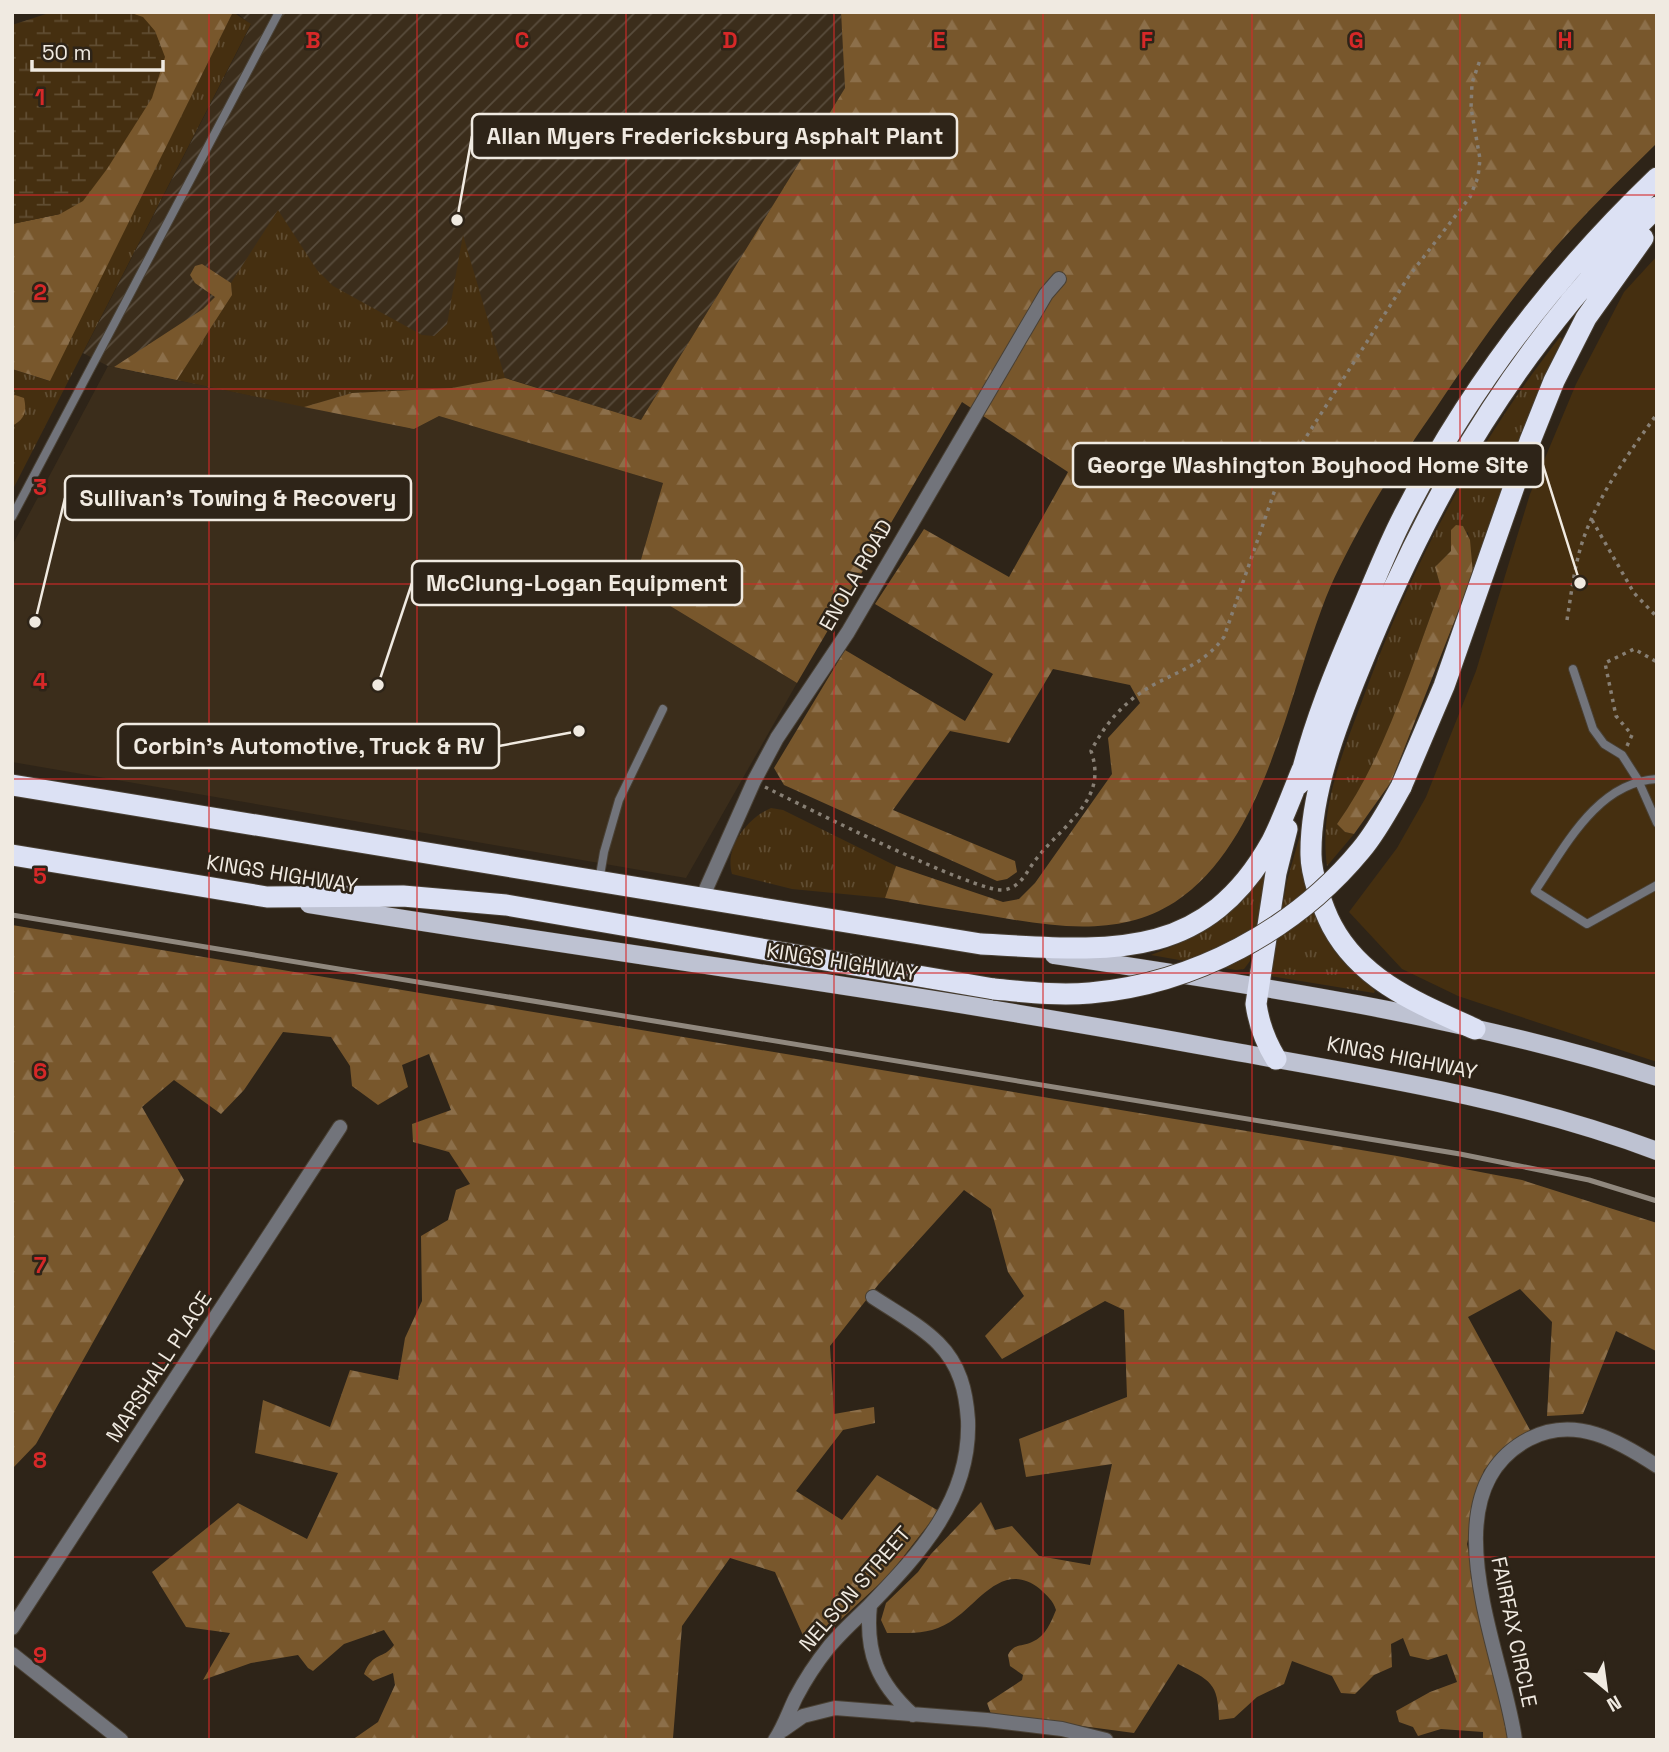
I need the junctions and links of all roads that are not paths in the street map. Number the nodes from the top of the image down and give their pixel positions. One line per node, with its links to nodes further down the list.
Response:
1 (279, 12): 6 (lane)
2 (1657, 178): 9 (highway)
3 (1657, 207): 21 (highway)
4 (1657, 220): 17 (highway, bridge)
5 (1059, 279): 18 (street, ENOLA ROAD)
6 (12, 517)
7 (1573, 668): 11 (lane)
8 (663, 709): 15 (lane)
9 (1302, 770): 19 (highway); 20 (highway)
10 (1657, 779): 11 (lane)
11 (1638, 780): 13 (lane); 16 (lane)
12 (12, 785): 15 (highway, KINGS HIGHWAY)
13 (1657, 823)
14 (12, 855): 17 (highway, KINGS HIGHWAY)
15 (599, 881): 18 (highway, KINGS HIGHWAY)
16 (1657, 885)
17 (267, 897): 22 (main road, KINGS HIGHWAY)
18 (702, 898): 19 (highway, KINGS HIGHWAY)
19 (981, 944): 20 (main road, KINGS HIGHWAY)
20 (1257, 987): 21 (main road, KINGS HIGHWAY); 22 (highway)
21 (1475, 1029): 23 (main road, KINGS HIGHWAY)
22 (1276, 1059): 25 (main road, KINGS HIGHWAY)
23 (1657, 1077)
24 (340, 1126): 29 (street, MARSHALL PLACE)
25 (1657, 1151)
26 (873, 1297): 28 (street, NELSON STREET)
27 (1657, 1466): 35 (street, FAIRFAX CIRCLE)
28 (870, 1605): 31 (street); 32 (street, NELSON STREET)
29 (12, 1628)
30 (12, 1654): 33 (street)
31 (913, 1715): 32 (street); 34 (street)
32 (778, 1736)
33 (121, 1740)
34 (1106, 1740)
35 (1515, 1740)

